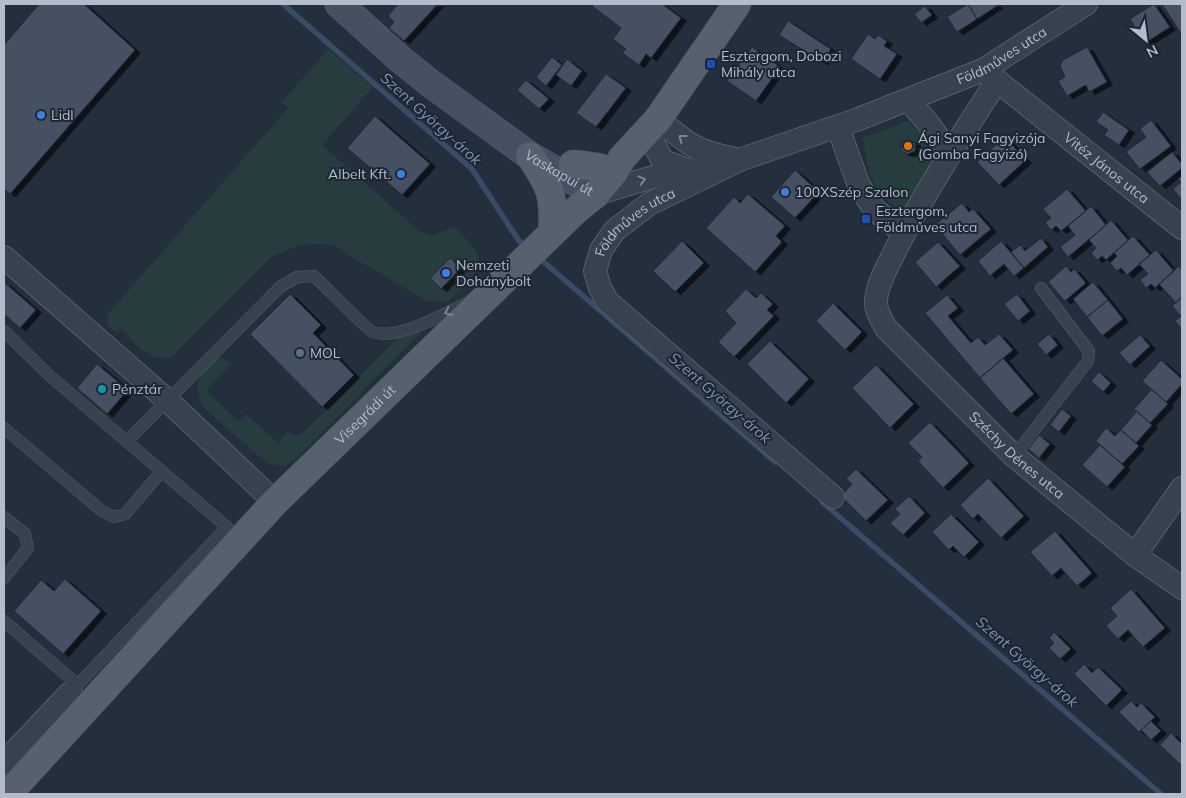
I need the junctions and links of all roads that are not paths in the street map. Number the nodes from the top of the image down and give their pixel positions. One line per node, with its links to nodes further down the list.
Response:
1 (737, 4): 7 (main road, Visegrádi út)
2 (1086, 4): 4 (street, Földműves utca)
3 (348, 7): 6 (main road, Vaskapui út)
4 (990, 75): 5 (street, Földműves utca); 9 (street, Földműves utca); 16 (street, Vitéz János utca)
5 (908, 100): 8 (street, Földműves utca); 9 (street)
6 (467, 108): 10 (main road, Vaskapui út); 12 (main road, Vaskapui út)
7 (655, 123): 11 (street, Földműves utca, one-way to 7); 13 (street); 14 (main road, Visegrádi út)
8 (838, 126): 11 (street, Földműves utca); 17 (street)
9 (950, 154): 17 (street, Földműves utca)
10 (530, 156): 15 (main road, Vaskapui út); 18 (main road)
11 (742, 159): 13 (street, Földműves utca); 30 (street, Földműves utca)
12 (573, 164): 14 (main road); 15 (main road, Vaskapui út)
13 (689, 170): 15 (street, Földműves utca, one-way to 13)
14 (614, 172): 15 (main road, Visegrádi út)
15 (596, 194): 18 (main road, Visegrádi út)
16 (1182, 228)
17 (904, 233): 22 (street, Földműves utca)
18 (540, 245): 21 (main road, Visegrádi út)
19 (4, 257): 24 (street)
20 (1041, 288): 27 (lane)
21 (492, 291): 24 (lane, one-way to 24); 31 (main road, Visegrádi út)
22 (876, 301): 27 (street, Széchy Dénes utca)
23 (4, 331): 26 (lane)
24 (167, 400): 26 (lane); 31 (street)
25 (4, 428): 28 (lane)
26 (127, 441): 28 (lane)
27 (1014, 456): 34 (street, Széchy Dénes utca)
28 (162, 471): 33 (lane)
29 (1182, 488): 34 (street)
30 (833, 497)
31 (275, 502): 33 (main road, Visegrádi út)
32 (4, 517): 35 (lane)
33 (233, 533): 38 (main road, Visegrádi út)
34 (1135, 555): 36 (street, Széchy Dénes utca)
35 (4, 578)
36 (1182, 588)
37 (4, 621): 38 (lane)
38 (77, 696): 39 (street, Visegrádi út); 40 (main road, Visegrádi út)
39 (4, 764)
40 (8, 794)

